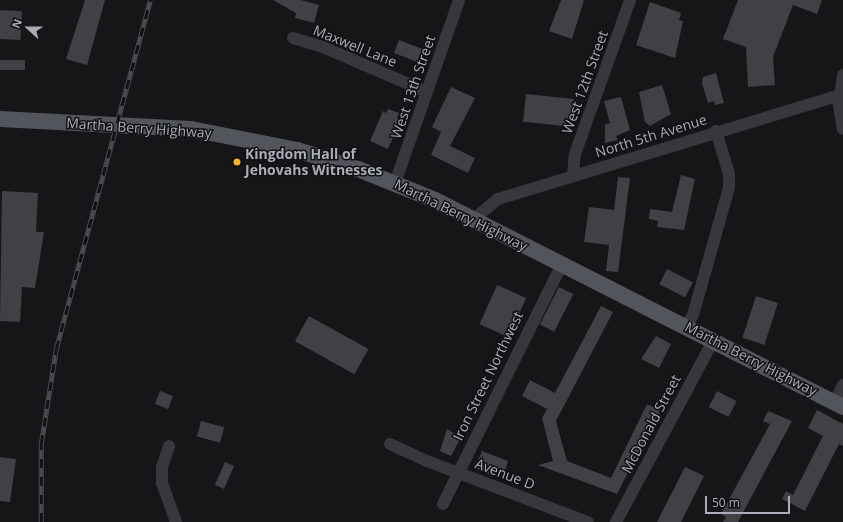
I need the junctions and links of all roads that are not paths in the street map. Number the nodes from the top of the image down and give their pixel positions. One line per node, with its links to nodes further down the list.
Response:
1 (459, 0): 5 (street, West 13th Street)
2 (630, 0): 10 (street, West 12th Street)
3 (293, 38): 5 (street, Maxwell Lane)
4 (843, 75): 6 (street)
5 (427, 92): 11 (street, West 13th Street)
6 (841, 94): 8 (street); 9 (street, North 5th Avenue)
7 (0, 119): 11 (main road, Martha Berry Highway)
8 (843, 129)
9 (716, 132): 10 (street, North 5th Avenue); 14 (street)
10 (573, 175): 12 (street, North 5th Avenue)
11 (395, 183): 12 (main road, Martha Berry Highway)
12 (474, 219): 13 (main road, Martha Berry Highway)
13 (562, 264): 14 (main road, Martha Berry Highway); 20 (street, Iron Street Northwest)
14 (686, 326): 15 (main road, Martha Berry Highway)
15 (713, 341): 17 (main road, Martha Berry Highway); 24 (street, McDonald Street)
16 (843, 385): 17 (street)
17 (839, 404)
18 (390, 444): 20 (street, Avenue D)
19 (169, 446): 22 (street)
20 (458, 471): 21 (street, Iron Street Northwest); 23 (street, Avenue D)
21 (443, 504)
22 (176, 522)
23 (588, 522)
24 (616, 522)

